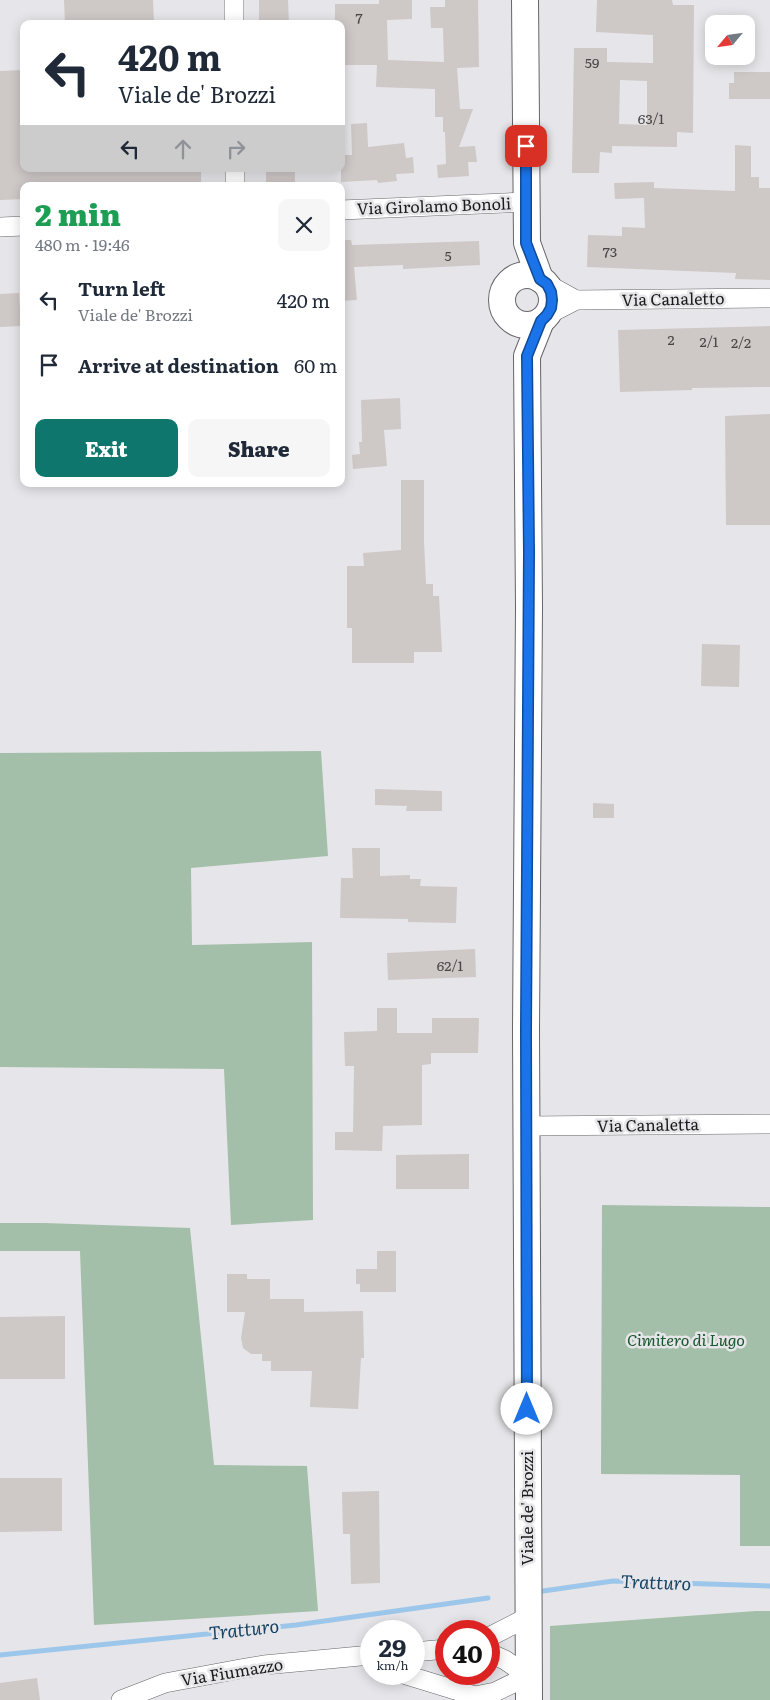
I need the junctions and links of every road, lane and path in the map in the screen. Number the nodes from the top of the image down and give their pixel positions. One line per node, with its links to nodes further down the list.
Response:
1 (234, 0): 3 (street)
2 (526, 0): 4 (street, Viale de' Brozzi)
3 (234, 20)
4 (526, 202): 5 (street, Via Girolamo Bonoli); 8 (street, Viale de' Brozzi)
5 (345, 210)
6 (20, 226): 7 (street)
7 (0, 227)
8 (526, 243): 9 (street, Viale de' Brozzi); 10 (street, Viale de' Brozzi)
9 (544, 281): 10 (street); 12 (street, Via Canaletto); 14 (street, Viale de' Brozzi)
10 (510, 282): 13 (street, Viale de' Brozzi)
11 (770, 298): 12 (street, Via Canaletto)
12 (576, 300): 14 (street, Via Canaletto)
13 (510, 318): 14 (street); 15 (street, Viale de' Brozzi)
14 (544, 318): 15 (street, Viale de' Brozzi)
15 (527, 356): 17 (street, Viale de' Brozzi)
16 (770, 1124): 17 (street, Via Canaletta)
17 (526, 1126): 18 (street, Viale de' Brozzi)
18 (528, 1617): 19 (street); 25 (street, Viale de' Brozzi)
19 (500, 1631)
20 (360, 1655): 21 (street, Via Fiumazzo)
21 (346, 1656): 23 (street, Via Fiumazzo); 27 (street, Via Fiumazzo)
22 (500, 1658): 25 (street)
23 (360, 1660)
24 (425, 1681): 26 (street)
25 (528, 1688): 26 (street)
26 (477, 1698)
27 (121, 1700)

